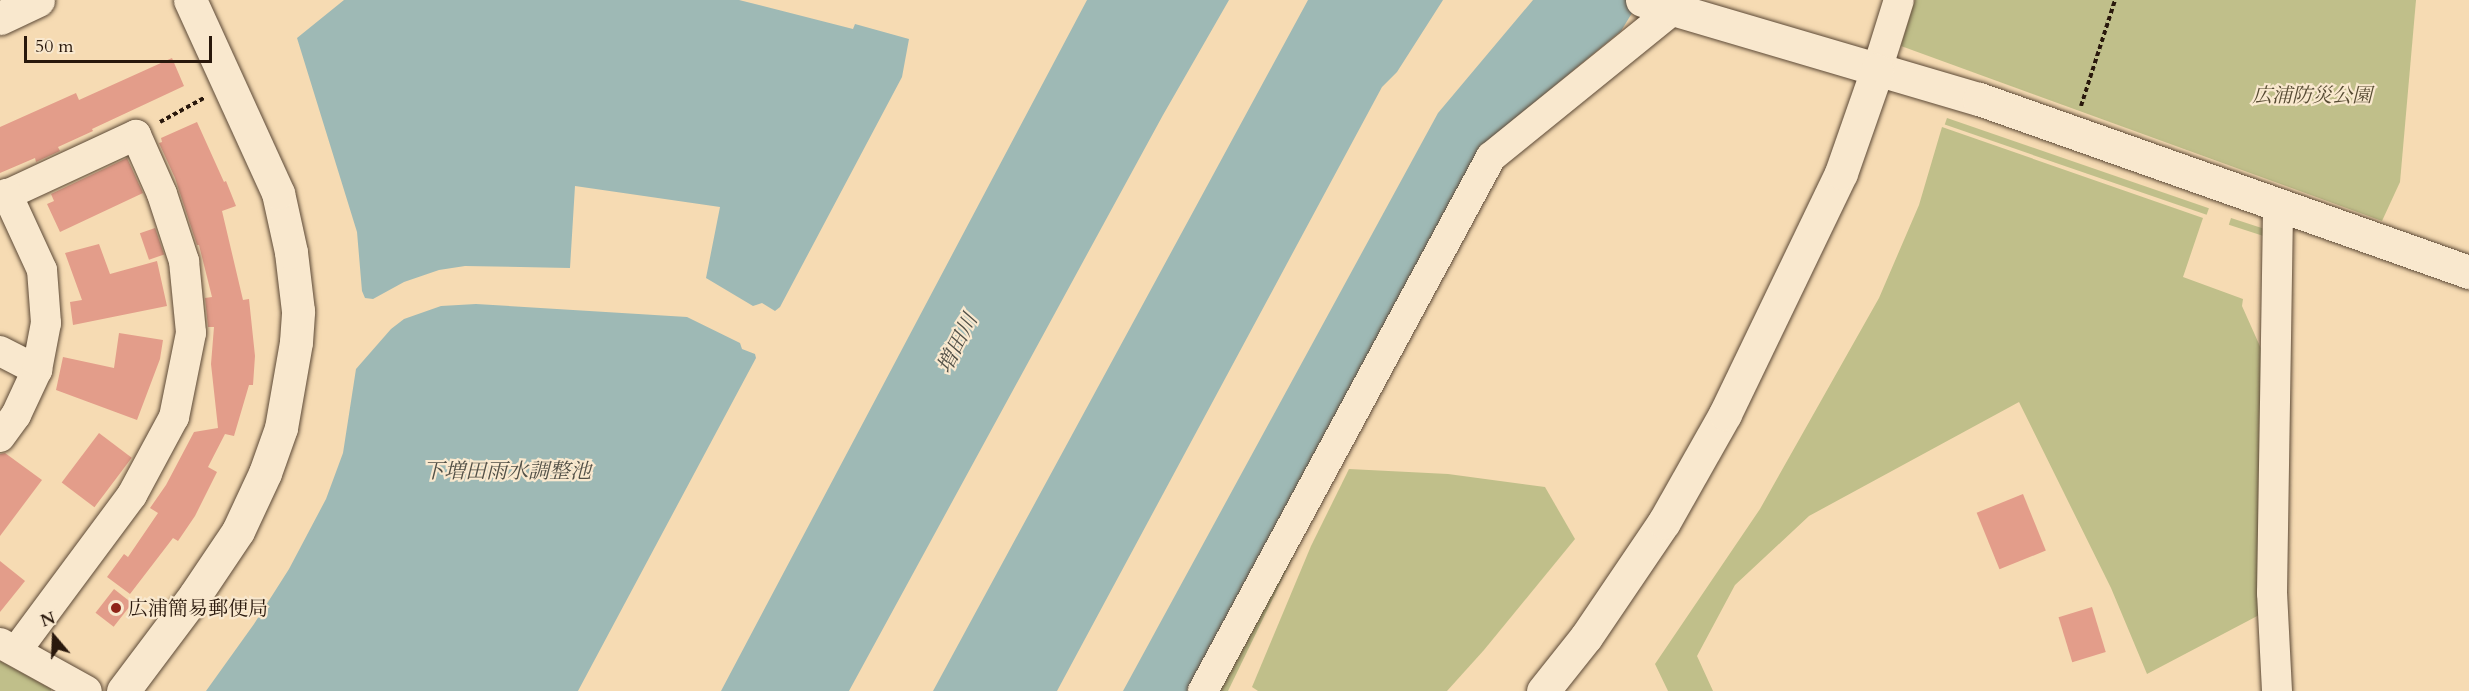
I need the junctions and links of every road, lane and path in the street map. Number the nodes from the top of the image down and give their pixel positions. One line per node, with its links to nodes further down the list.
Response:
1 (38, 0): 6 (street)
2 (190, 0): 19 (street)
3 (1899, 0): 7 (street)
4 (2115, 0): 9 (path)
5 (1663, 4): 7 (street); 20 (street)
6 (0, 18)
7 (1877, 70): 12 (street); 21 (street)
8 (207, 97): 10 (path)
9 (2080, 107)
10 (136, 135): 11 (street); 17 (street)
11 (3, 196): 15 (street)
12 (2278, 206): 13 (street); 22 (street)
13 (2469, 272)
14 (0, 351): 15 (street)
15 (37, 370): 16 (street)
16 (0, 437)
17 (8, 647): 18 (street)
18 (87, 691)
19 (123, 691)
20 (1203, 691)
21 (1543, 691)
22 (2277, 691)

